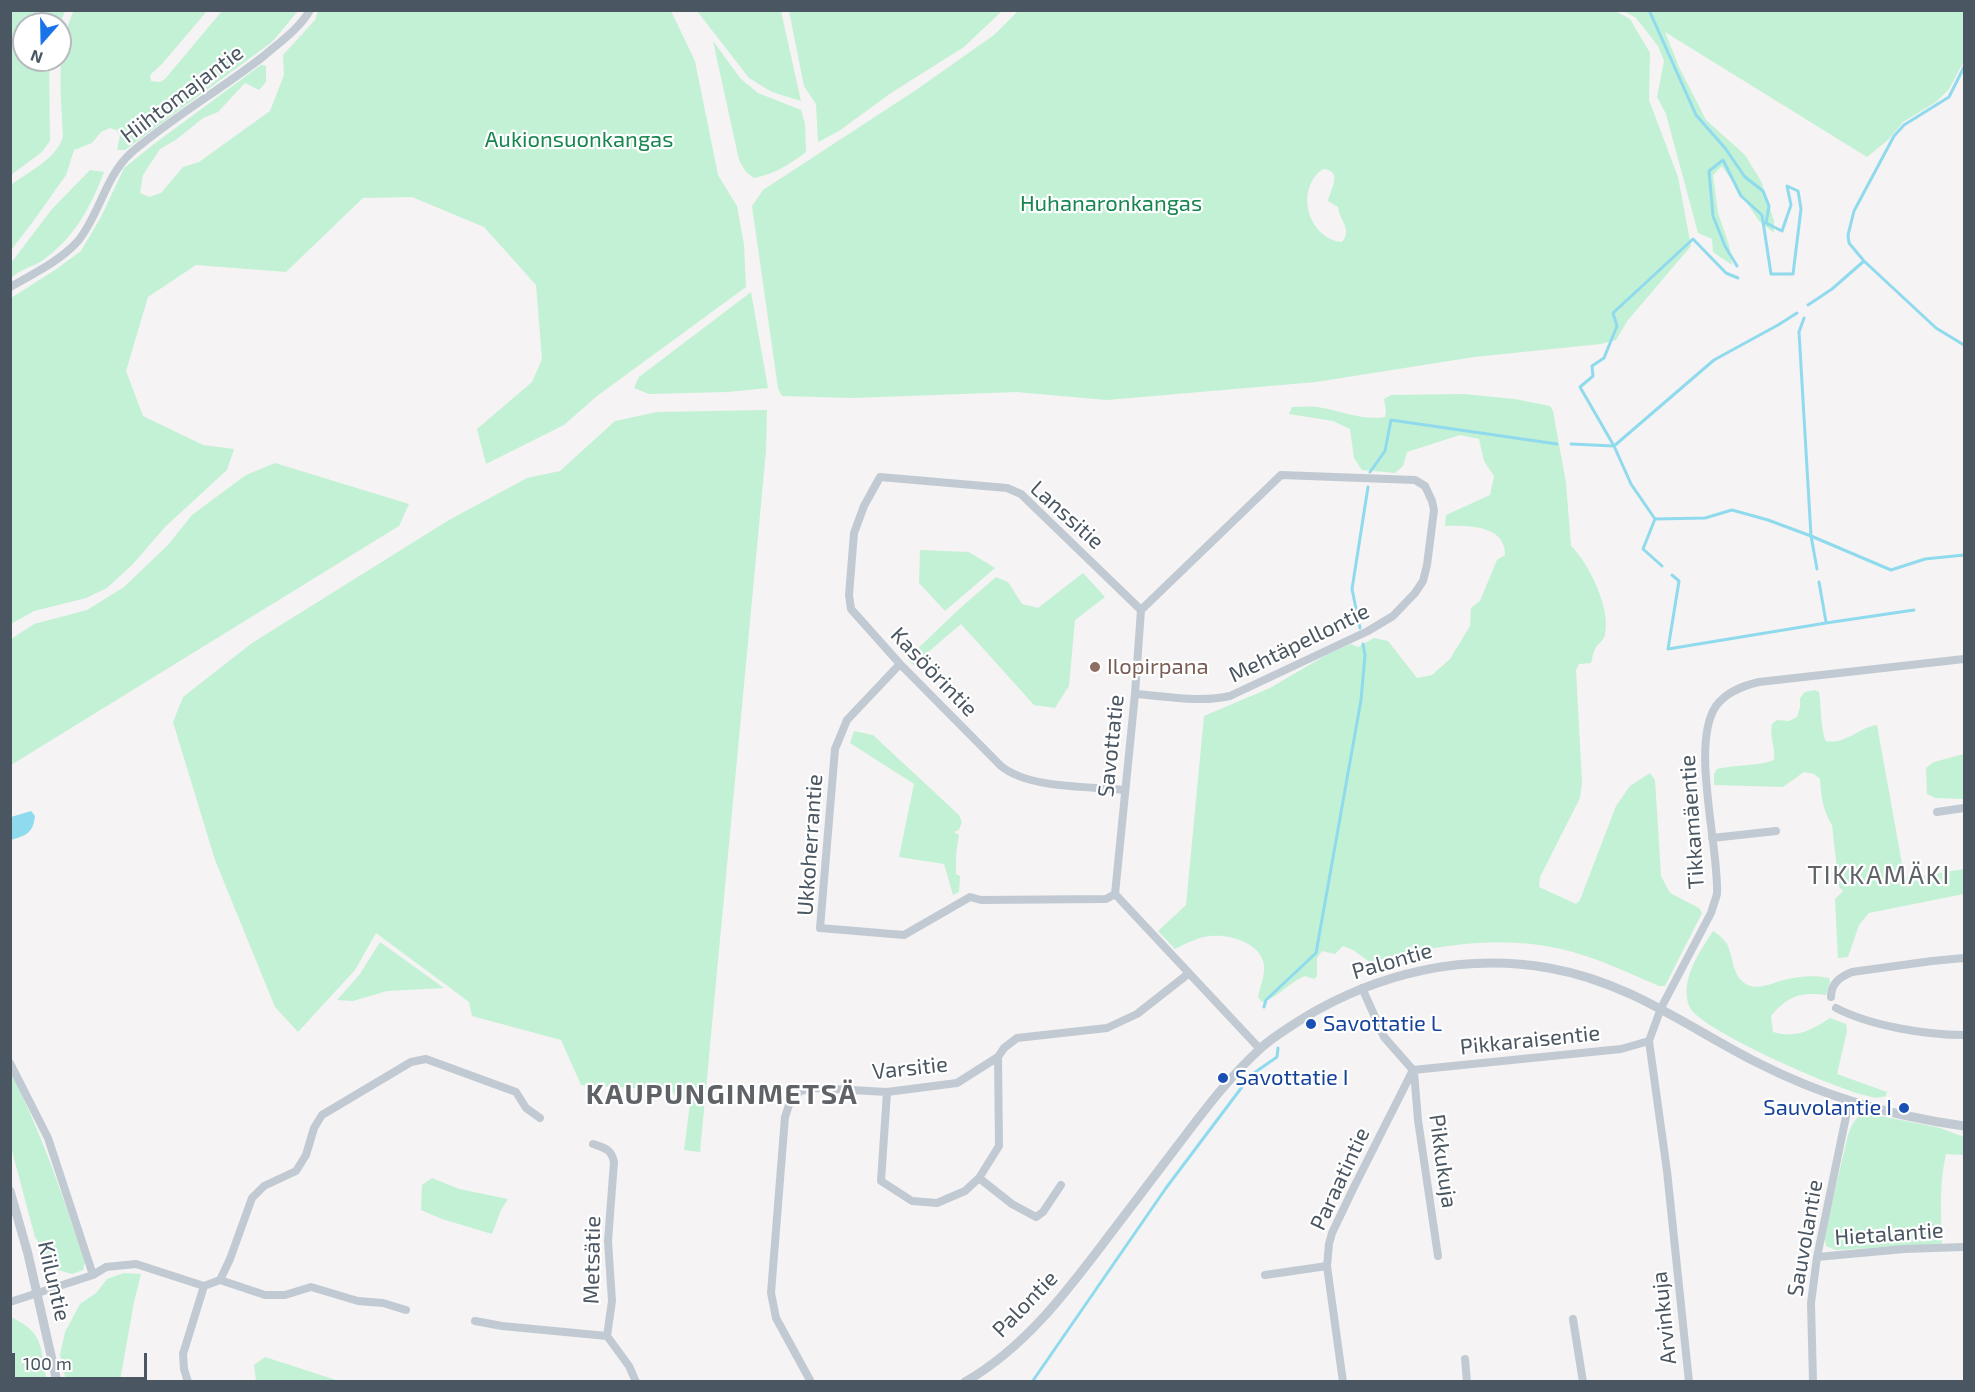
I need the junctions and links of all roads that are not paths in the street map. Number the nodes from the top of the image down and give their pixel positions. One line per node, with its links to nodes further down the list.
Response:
1 (310, 10): 2 (street, Hiihtomajantie)
2 (10, 287)
3 (880, 477): 4 (street, Lanssitie); 6 (street, Kasöörintie)
4 (1141, 610): 7 (street, Savottatie); 7 (street, Mehtäpellontie)
5 (1965, 658): 12 (street, Tikkamäentie)
6 (900, 664): 8 (street, Kasöörintie); 13 (street, Ukkoherrantie)
7 (1135, 694): 8 (street, Savottatie)
8 (1124, 789): 13 (street, Savottatie)
9 (1965, 808): 10 (street)
10 (1937, 812)
11 (1776, 831): 12 (street)
12 (1712, 838): 18 (street, Tikkamäentie)
13 (1115, 894): 15 (street)
14 (1965, 958): 17 (street)
15 (1188, 974): 22 (street); 23 (street, Varsitie)
16 (1362, 988): 18 (street, Palontie); 22 (street, Palontie); 25 (street)
17 (1831, 997)
18 (1660, 1008): 21 (street, Tikkamäentie); 27 (street, Palontie)
19 (1836, 1008): 20 (street)
20 (1965, 1035)
21 (1649, 1041): 25 (street, Pikkaraisentie); 35 (street, Tikkamäentie)
22 (1260, 1049): 54 (street, Palontie)
23 (998, 1057): 26 (street, Varsitie); 31 (street)
24 (10, 1063): 39 (street)
25 (1413, 1070): 36 (street, Pikkukuja); 38 (street, Paraatintie)
26 (888, 1092): 31 (street); 53 (street, Varsitie)
27 (1849, 1102): 29 (street, Palontie); 37 (street, Sauvolantie)
28 (540, 1118): 41 (street)
29 (1965, 1126)
30 (593, 1144): 48 (street, Metsätie)
31 (979, 1178): 32 (street)
32 (1061, 1185)
33 (10, 1191): 43 (street, Kiiluntie)
34 (1965, 1247): 37 (street, Hietalantie)
35 (1675, 1250): 58 (street, Arvinkuja)
36 (1438, 1256)
37 (1817, 1257): 59 (street, Sauvolantie)
38 (1328, 1266): 40 (street); 55 (street, Paraatintie)
39 (93, 1275): 42 (street); 43 (street)
40 (1265, 1275)
41 (220, 1280): 42 (street); 45 (street)
42 (204, 1286): 51 (street)
43 (38, 1293): 44 (street); 50 (street, Kiiluntie)
44 (10, 1302)
45 (406, 1310)
46 (1572, 1319): 57 (street)
47 (475, 1321): 48 (street)
48 (607, 1335): 52 (street, Metsätie)
49 (1465, 1359): 56 (street)
50 (57, 1382)
51 (188, 1382)
52 (636, 1382)
53 (811, 1382)
54 (964, 1382)
55 (1343, 1382)
56 (1467, 1382)
57 (1583, 1382)
58 (1689, 1382)
59 (1813, 1382)

